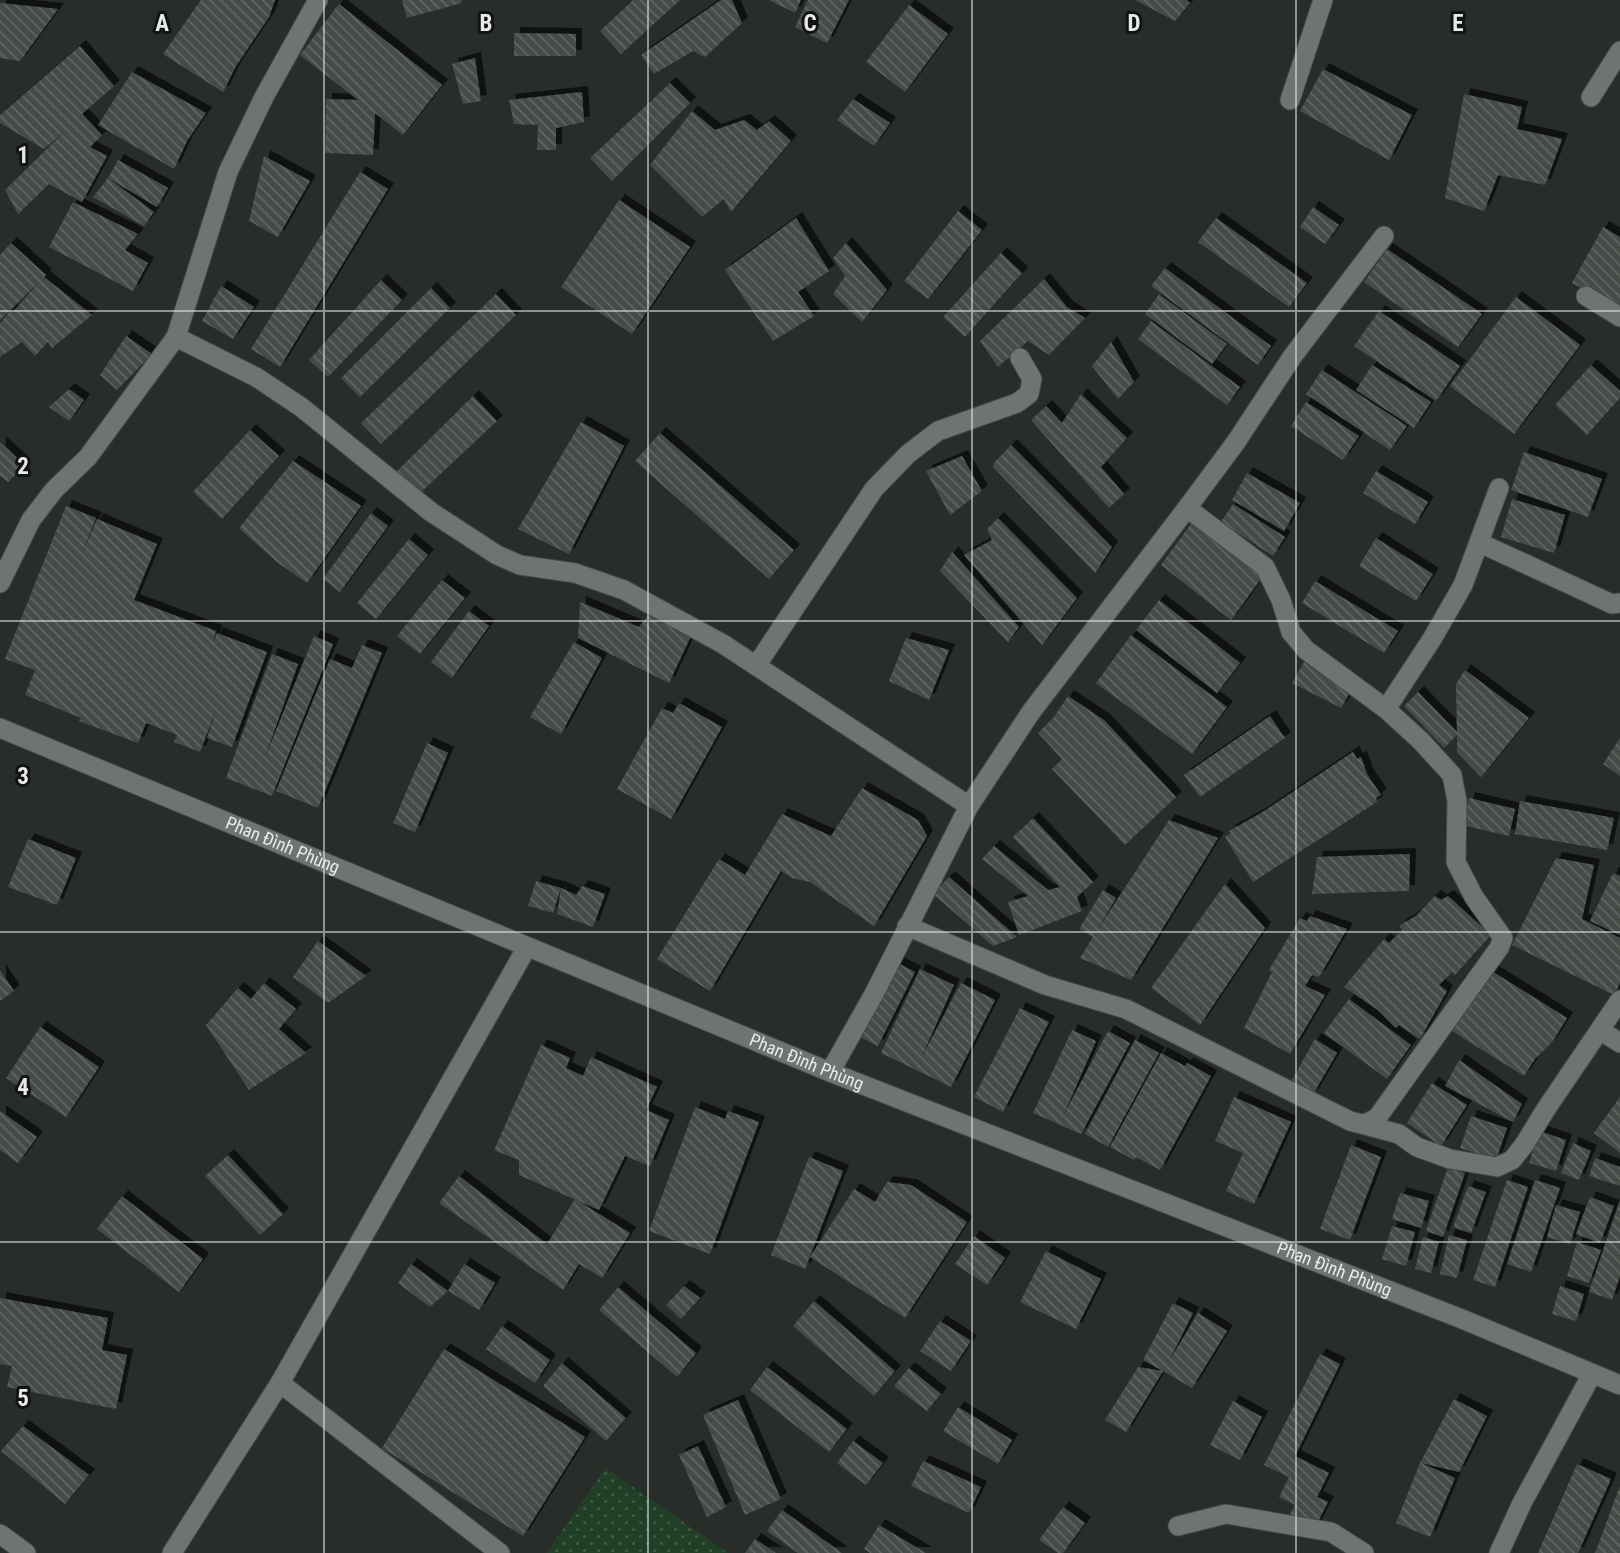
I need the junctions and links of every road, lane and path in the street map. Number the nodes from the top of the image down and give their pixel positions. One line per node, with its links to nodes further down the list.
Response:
1 (318, 0): 9 (street)
2 (1322, 0): 5 (street)
3 (1620, 51): 4 (street)
4 (1591, 97)
5 (1290, 100)
6 (1384, 236): 12 (street)
7 (1586, 296): 8 (street)
8 (1620, 317)
9 (176, 337): 14 (street); 16 (street)
10 (1020, 358): 16 (street)
11 (1499, 488): 13 (street)
12 (1187, 508): 17 (street); 19 (street)
13 (1480, 543): 15 (street); 17 (street)
14 (0, 583)
15 (1620, 603)
16 (756, 666): 19 (street)
17 (1386, 709): 26 (street)
18 (0, 728): 21 (street, Phan Đình Phùng)
19 (969, 806): 20 (street)
20 (907, 926): 25 (street); 26 (street)
21 (527, 947): 25 (street, Phan Đình Phùng); 28 (street)
22 (1620, 1000): 23 (street)
23 (1600, 1030): 24 (street); 26 (street)
24 (1620, 1043)
25 (830, 1072): 27 (street, Phan Đình Phùng)
26 (1364, 1124)
27 (1592, 1374): 29 (street, Phan Đình Phùng); 36 (street)
28 (280, 1383): 33 (street); 34 (street)
29 (1620, 1385)
30 (1178, 1526): 35 (street)
31 (0, 1534): 32 (street)
32 (26, 1553)
33 (172, 1553)
34 (500, 1553)
35 (1364, 1553)
36 (1499, 1553)

